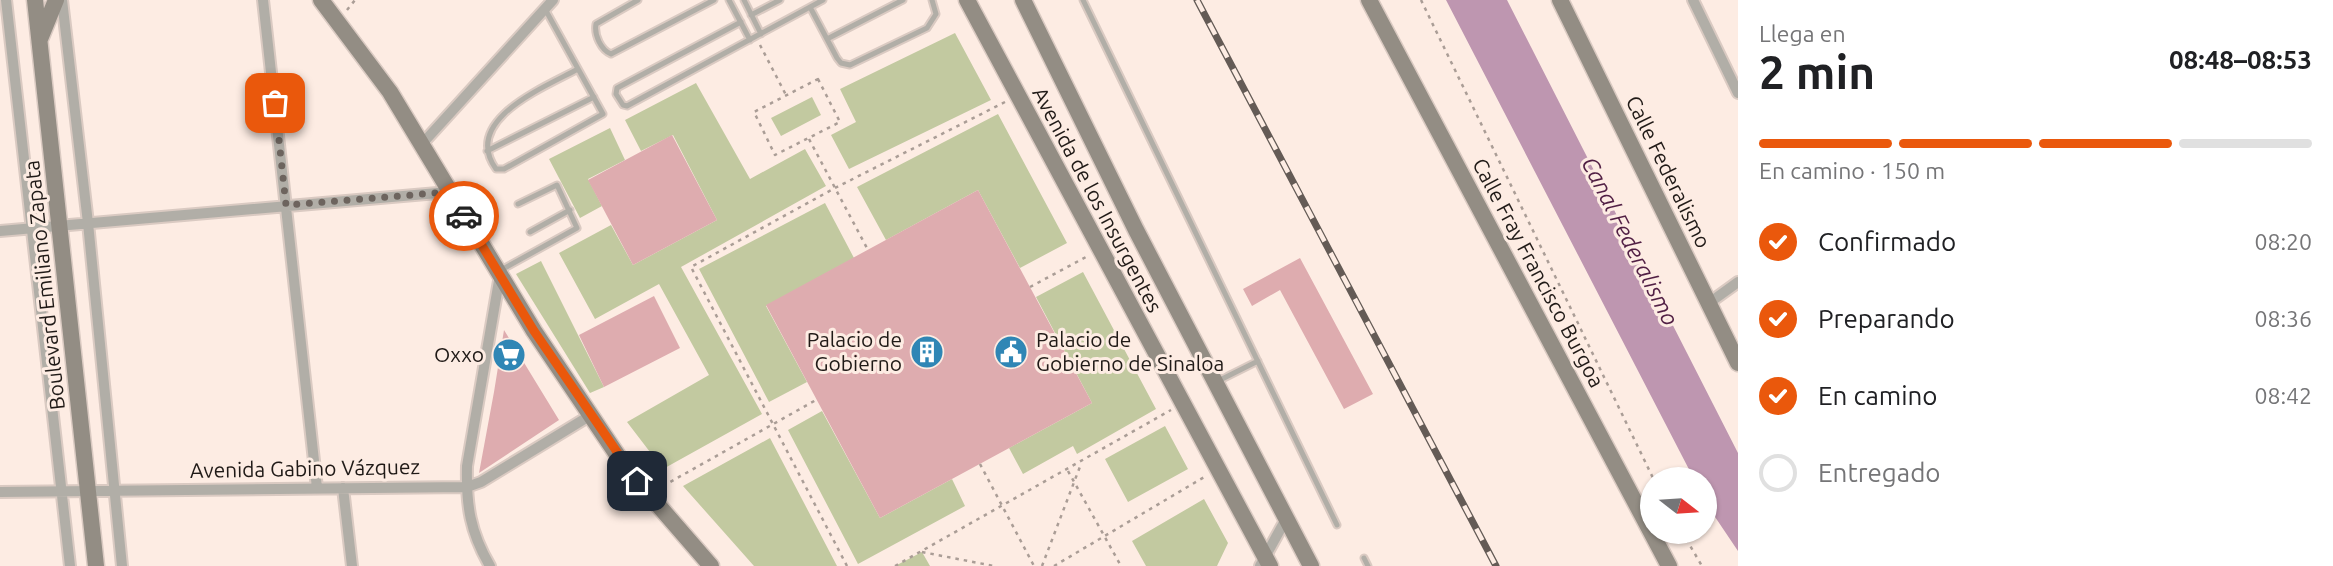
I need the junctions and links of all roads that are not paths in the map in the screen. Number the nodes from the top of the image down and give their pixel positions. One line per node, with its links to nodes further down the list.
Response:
1 (6, 0): 40 (street, Boulevard Emiliano Zapata)
2 (35, 0): 28 (main road, Boulevard Emiliano Zapata)
3 (56, 0): 28 (main road)
4 (62, 0): 38 (street)
5 (263, 0): 36 (street)
6 (321, 0): 32 (main road)
7 (553, 0): 23 (street)
8 (638, 0): 9 (lane)
9 (715, 0)
10 (729, 0): 25 (lane)
11 (744, 0): 24 (lane)
12 (780, 0): 24 (lane)
13 (823, 0): 22 (lane)
14 (902, 0): 27 (lane)
15 (932, 0): 27 (lane)
16 (967, 0): 60 (main road, Avenida de los Insurgentes)
17 (1023, 0): 48 (main road, Avenida de los Insurgentes)
18 (1083, 0): 46 (lane)
19 (1369, 0): 69 (main road, Calle Fray Francisco Burgoa)
20 (1560, 0): 45 (main road, Calle Federalismo)
21 (1693, 0): 30 (street)
22 (810, 7): 26 (lane); 27 (lane)
23 (545, 9): 29 (lane); 32 (street)
24 (751, 15): 26 (lane)
25 (741, 22): 26 (lane); 26 (lane)
26 (755, 37)
27 (827, 38)
28 (40, 41): 39 (main road, Boulevard Emiliano Zapata)
29 (578, 69): 31 (lane); 33 (lane)
30 (1738, 93)
31 (594, 97): 33 (lane); 33 (lane)
32 (422, 144): 34 (main road)
33 (487, 150)
34 (449, 192): 36 (street); 43 (main road)
35 (518, 204): 37 (lane)
36 (286, 205): 38 (street); 51 (street)
37 (570, 210): 42 (lane); 43 (lane)
38 (88, 223): 39 (street); 55 (street)
39 (60, 226): 40 (street); 54 (main road, Boulevard Emiliano Zapata)
40 (32, 228): 41 (street); 53 (street, Boulevard Emiliano Zapata)
41 (0, 231)
42 (530, 232)
43 (499, 273): 49 (main road); 50 (street)
44 (1738, 282): 45 (street)
45 (1709, 303): 47 (main road, Calle Federalismo)
46 (1258, 361): 48 (lane); 58 (lane)
47 (1738, 363)
48 (1215, 383): 57 (main road, Avenida de los Insurgentes)
49 (591, 415): 50 (street, Avenida Gabino Vázquez); 66 (main road)
50 (467, 487): 52 (street, Avenida Gabino Vázquez); 65 (street)
51 (317, 488): 52 (street, Avenida Gabino Vázquez); 55 (street, Avenida Gabino Vázquez)
52 (343, 488): 64 (street)
53 (61, 490): 54 (street, Avenida Gabino Vázquez); 56 (street, Avenida Gabino Vázquez); 61 (street, Boulevard Emiliano Zapata)
54 (88, 490): 55 (street, Avenida Gabino Vázquez); 62 (main road, Boulevard Emiliano Zapata)
55 (116, 490): 63 (street)
56 (0, 492)
57 (1286, 519): 60 (street); 67 (main road, Avenida de los Insurgentes)
58 (1336, 524)
59 (1363, 558): 68 (lane)
60 (1265, 563)
61 (70, 566)
62 (96, 566)
63 (122, 566)
64 (352, 566)
65 (490, 566)
66 (711, 566)
67 (1311, 566)
68 (1368, 566)
69 (1669, 566)

